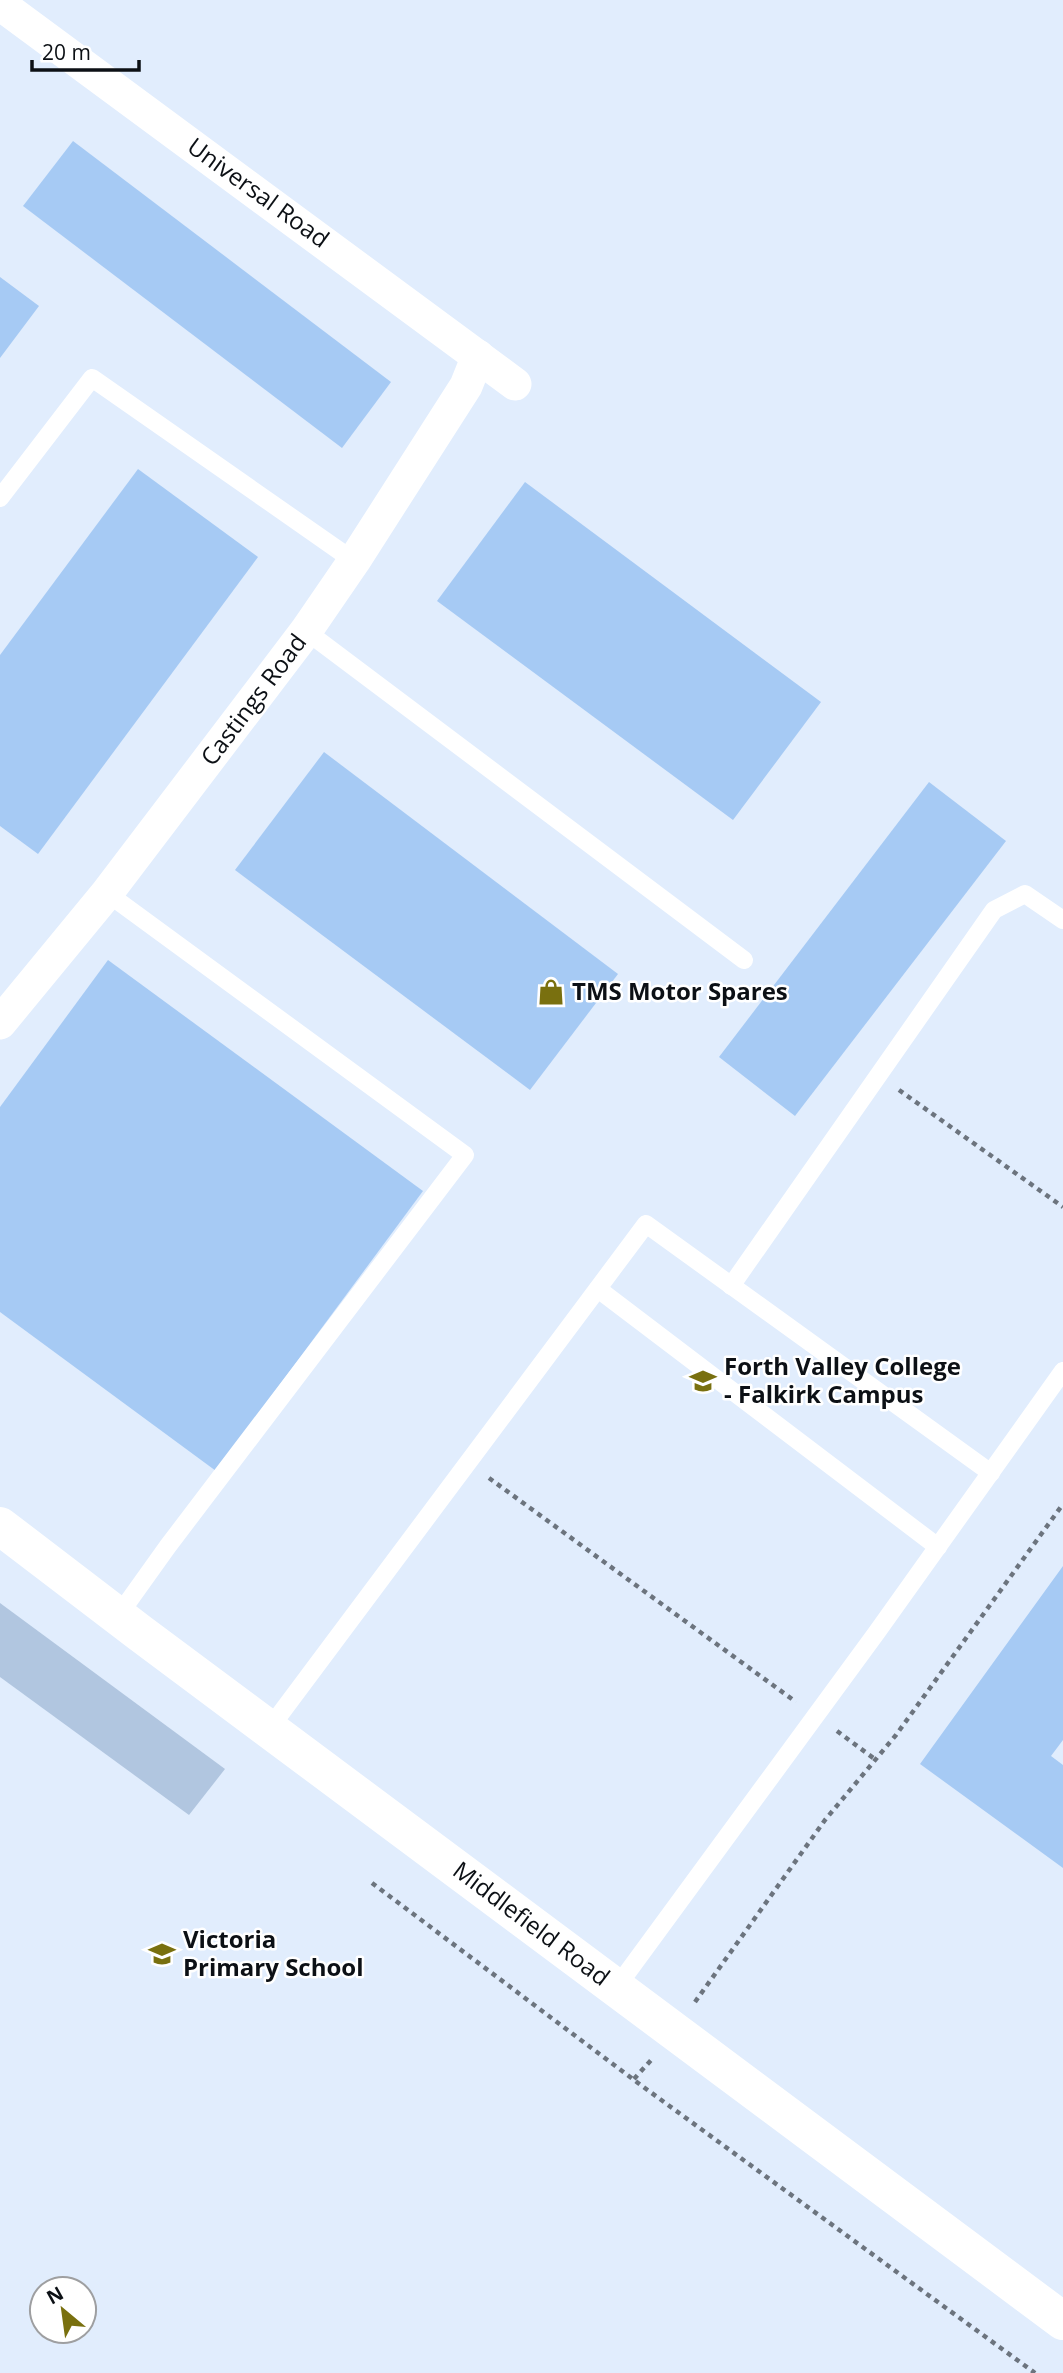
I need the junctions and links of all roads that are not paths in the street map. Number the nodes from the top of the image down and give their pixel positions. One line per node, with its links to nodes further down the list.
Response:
1 (0, 4): 2 (street, Universal Road)
2 (478, 356): 3 (street, Universal Road); 5 (street, Castings Road)
3 (515, 384)
4 (0, 498): 5 (lane)
5 (354, 561): 6 (street, Castings Road)
6 (306, 631): 7 (street, Castings Road); 9 (lane)
7 (107, 893): 10 (street, Castings Road); 17 (lane)
8 (1063, 920): 11 (lane)
9 (744, 960)
10 (0, 1023)
11 (731, 1286): 12 (lane); 14 (lane)
12 (598, 1289): 16 (lane); 18 (lane)
13 (1063, 1371): 14 (lane)
14 (991, 1473): 16 (lane)
15 (0, 1526): 17 (street, Middlefield Road)
16 (937, 1547): 19 (lane)
17 (118, 1616): 18 (street, Middlefield Road)
18 (269, 1729): 19 (street, Middlefield Road)
19 (616, 1988): 20 (street, Middlefield Road)
20 (1063, 2321)

